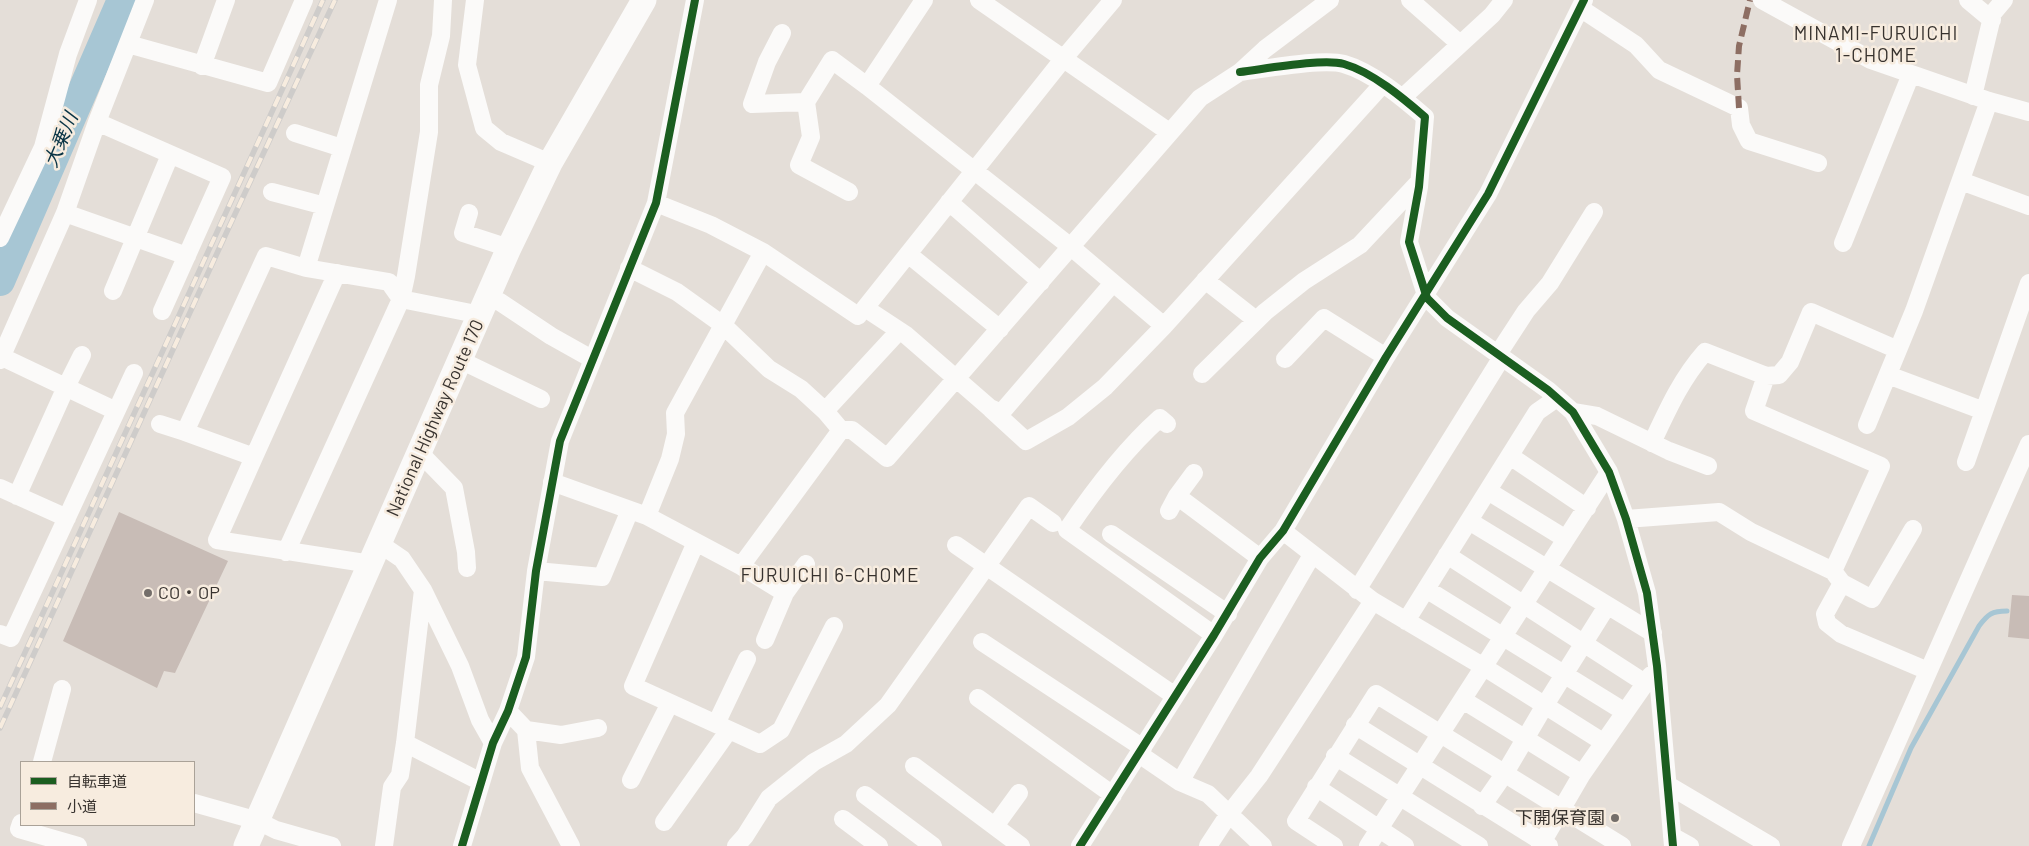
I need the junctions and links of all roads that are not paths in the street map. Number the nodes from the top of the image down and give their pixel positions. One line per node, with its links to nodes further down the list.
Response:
1 (88, 0): 54 (street)
2 (145, 0): 22 (street)
3 (226, 0): 25 (street)
4 (304, 0): 25 (street)
5 (388, 0): 37 (street)
6 (443, 0): 70 (street)
7 (475, 0): 39 (street)
8 (644, 0): 39 (highway, National Highway Route 170)
9 (695, 0): 47 (street)
10 (924, 0): 29 (street)
11 (980, 0): 24 (street)
12 (1113, 0): 24 (street)
13 (1330, 0): 26 (street)
14 (1410, 0): 23 (street)
15 (1504, 0): 23 (street)
16 (1762, 0): 27 (street)
17 (1968, 0): 20 (street)
18 (2004, 0): 20 (street)
19 (1582, 4): 40 (street); 69 (street)
20 (1992, 20): 31 (street)
21 (782, 33): 32 (street)
22 (128, 44): 25 (street); 34 (street)
23 (1460, 44): 30 (street)
24 (1064, 58): 35 (street); 41 (street)
25 (202, 66)
26 (1240, 72): 28 (street); 35 (street)
27 (1911, 74): 31 (street); 55 (street)
28 (1382, 85): 30 (street); 64 (street)
29 (868, 86): 32 (street); 41 (street)
30 (1402, 98): 43 (street)
31 (1981, 98): 33 (street); 42 (street)
32 (806, 102): 45 (street)
33 (2029, 112)
34 (97, 122): 38 (street); 51 (street)
35 (1169, 132): 56 (street)
36 (295, 133): 37 (street)
37 (342, 148): 48 (street)
38 (170, 155): 53 (street); 60 (street)
39 (550, 163): 57 (highway, National Highway Route 170)
40 (1818, 163)
41 (974, 172): 46 (street); 56 (street)
42 (1961, 181): 49 (street); 79 (street)
43 (1419, 182): 69 (street); 74 (street)
44 (272, 192): 48 (street)
45 (849, 192)
46 (949, 202): 59 (street); 65 (street)
47 (656, 203): 58 (street); 62 (street)
48 (325, 206): 61 (street)
49 (2029, 206)
50 (1594, 212): 81 (street)
51 (65, 213): 53 (street); 83 (street)
52 (469, 213): 57 (street)
53 (136, 237): 60 (street); 68 (street)
54 (0, 238)
55 (1843, 243)
56 (1071, 247): 65 (street); 66 (street)
57 (509, 248): 71 (highway, National Highway Route 170)
58 (763, 252): 73 (street); 75 (street)
59 (908, 254): 77 (street); 78 (street)
60 (187, 256): 72 (street)
61 (306, 268): 63 (street); 104 (street)
62 (629, 268): 75 (street); 84 (street)
63 (337, 273): 70 (street); 109 (street)
64 (1205, 280): 74 (street); 76 (street)
65 (1041, 282): 77 (street)
66 (1113, 283): 76 (street); 95 (street)
67 (2029, 283): 98 (street)
68 (113, 292)
69 (1425, 294): 81 (street); 82 (street)
70 (400, 299): 71 (street); 131 (street)
71 (485, 307): 84 (street); 86 (highway, National Highway Route 170)
72 (162, 311)
73 (858, 316)
74 (1256, 320): 88 (street)
75 (722, 325): 97 (street); 120 (street)
76 (1164, 326): 95 (street)
77 (1000, 329): 91 (street)
78 (899, 331): 91 (street); 97 (street)
79 (1898, 350): 89 (street); 90 (street)
80 (82, 355): 92 (street)
81 (1500, 355): 93 (street); 145 (street)
82 (1386, 357): 85 (street); 126 (street)
83 (1, 358): 92 (street)
84 (592, 359): 114 (street)
85 (1286, 359)
86 (460, 360): 94 (street); 107 (highway, National Highway Route 170)
87 (134, 373): 96 (street)
88 (1202, 374)
89 (1888, 375): 98 (street); 102 (street)
90 (1766, 376): 105 (street); 142 (street)
91 (957, 379): 95 (street); 103 (street)
92 (66, 387): 96 (street); 117 (street)
93 (1557, 398): 99 (street); 108 (street)
94 (541, 399)
95 (990, 408)
96 (116, 411): 121 (street)
97 (825, 411): 103 (street)
98 (1984, 411): 110 (street)
99 (1573, 412): 105 (street); 112 (street)
100 (160, 424): 104 (street)
101 (1168, 424): 155 (street)
102 (1867, 426)
103 (841, 430): 137 (street)
104 (185, 432): 109 (street)
105 (1652, 443): 111 (street)
106 (2029, 444): 163 (street)
107 (420, 452): 132 (highway, National Highway Route 170); 139 (street)
108 (1510, 456): 116 (street); 118 (street)
109 (254, 457): 131 (street)
110 (1966, 462)
111 (1708, 466)
112 (1610, 472): 118 (street); 122 (street)
113 (1194, 473): 135 (street)
114 (552, 482): 119 (street); 140 (street)
115 (0, 488): 117 (street)
116 (1488, 491): 123 (street); 128 (street)
117 (17, 496): 121 (street)
118 (1587, 508): 128 (street)
119 (630, 510): 120 (street); 140 (street)
120 (647, 516): 129 (street)
121 (67, 518): 153 (street)
122 (1626, 519): 142 (street); 154 (street)
123 (1468, 521): 134 (street); 141 (street)
124 (1053, 522): 138 (street)
125 (1913, 528): 142 (street)
126 (1282, 531): 133 (street); 135 (street)
127 (1111, 534): 150 (street)
128 (1566, 539): 141 (street)
129 (696, 542): 137 (street); 170 (street)
130 (956, 545): 138 (street)
131 (286, 552): 132 (street)
132 (375, 554): 144 (street); 204 (highway, National Highway Route 170)
133 (1312, 555): 145 (street); 192 (street)
134 (1447, 555): 143 (street); 148 (street)
135 (1260, 558): 150 (street)
136 (806, 564): 146 (street)
137 (741, 566): 146 (street)
138 (986, 567): 167 (street); 218 (street)
139 (467, 568)
140 (536, 570): 172 (street)
141 (1547, 570): 148 (street); 149 (street)
142 (1837, 577): 163 (street)
143 (1426, 589): 151 (street); 156 (street)
144 (423, 590): 181 (street); 182 (street)
145 (1357, 590): 147 (street)
146 (785, 593): 157 (street)
147 (1373, 601): 151 (street); 202 (street)
148 (1524, 605): 156 (street); 159 (street)
149 (1607, 606): 154 (street); 159 (street)
150 (1228, 614): 155 (street)
151 (1406, 621): 162 (street)
152 (834, 626): 175 (street)
153 (0, 634)
154 (1653, 634): 161 (street)
155 (1214, 635): 167 (street)
156 (1504, 636): 162 (street); 164 (street)
157 (765, 640)
158 (982, 642): 183 (street)
159 (1583, 643): 164 (street); 165 (street)
160 (747, 659): 175 (street)
161 (1657, 666): 165 (street); 193 (street)
162 (1484, 667): 169 (street); 171 (street)
163 (1928, 672): 232 (street)
164 (1564, 674): 171 (street); 173 (street)
165 (1645, 683): 173 (street)
166 (62, 689): 185 (street)
167 (1175, 696): 183 (street)
168 (978, 698): 197 (street)
169 (1463, 700): 178 (street); 179 (street)
170 (670, 703): 175 (street); 190 (street)
171 (1545, 705): 179 (street); 180 (street)
172 (508, 711): 177 (street); 182 (street)
173 (1625, 712): 180 (street)
174 (1355, 725): 178 (street); 184 (street); 187 (street)
175 (722, 727): 205 (street)
176 (598, 728): 177 (street)
177 (526, 730): 211 (street)
178 (1442, 734): 187 (street); 188 (street)
179 (1526, 739): 188 (street); 189 (street)
180 (1603, 742): 189 (street)
181 (405, 743): 191 (street); 216 (street)
182 (493, 743): 191 (street)
183 (1141, 751): 192 (street); 197 (street)
184 (1335, 756): 194 (street); 198 (street)
185 (45, 761)
186 (914, 766): 207 (street)
187 (1420, 767): 198 (street); 200 (street)
188 (1504, 773): 200 (street); 201 (street)
189 (1582, 774): 201 (street)
190 (631, 780)
191 (481, 782): 217 (street)
192 (1180, 782): 202 (street)
193 (1668, 785): 209 (street); 210 (street)
194 (1316, 787): 208 (street); 225 (street)
195 (1019, 793): 207 (street)
196 (865, 795): 220 (street)
197 (1113, 795): 222 (street)
198 (1401, 796): 208 (street); 228 (street)
199 (195, 803): 204 (street)
200 (1482, 806): 212 (street)
201 (1563, 809): 212 (street); 229 (street)
202 (1228, 814): 223 (street); 224 (street)
203 (843, 819): 219 (street)
204 (258, 821): 214 (highway, National Highway Route 170); 215 (street)
205 (664, 822)
206 (20, 826): 213 (street)
207 (995, 826): 221 (street)
208 (1379, 830): 226 (street); 227 (street)
209 (1748, 840): 231 (street)
210 (1672, 841): 230 (street)
211 (566, 843)
212 (1544, 845)
213 (78, 846)
214 (246, 846)
215 (332, 846)
216 (384, 846)
217 (462, 846)
218 (736, 846)
219 (879, 846)
220 (933, 846)
221 (1021, 846)
222 (1080, 846)
223 (1208, 846)
224 (1263, 846)
225 (1334, 846)
226 (1368, 846)
227 (1405, 846)
228 (1480, 846)
229 (1622, 846)
230 (1690, 846)
231 (1771, 846)
232 (1851, 846)

